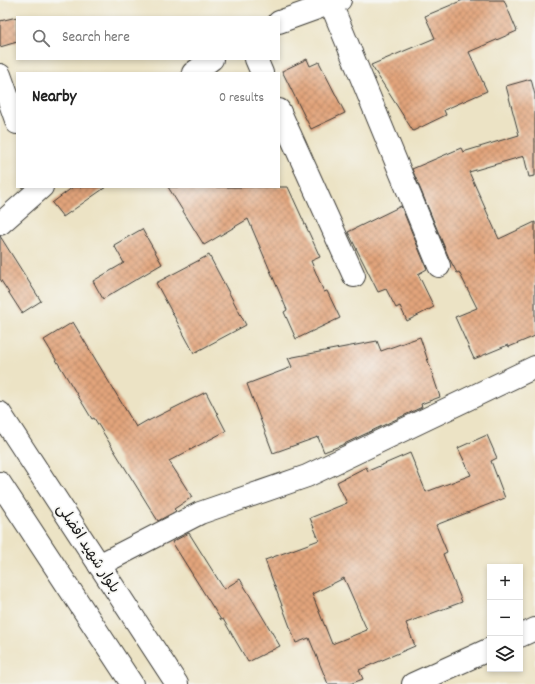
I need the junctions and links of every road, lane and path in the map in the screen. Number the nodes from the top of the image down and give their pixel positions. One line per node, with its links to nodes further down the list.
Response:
1 (335, 2): 2 (street); 12 (street)
2 (280, 22)
3 (211, 60): 5 (street)
4 (256, 60): 6 (street)
5 (194, 72)
6 (262, 72)
7 (0, 75): 9 (street)
8 (280, 112): 13 (street)
9 (16, 119)
10 (41, 188): 11 (street)
11 (0, 224)
12 (439, 266)
13 (354, 276)
14 (535, 367): 17 (street)
15 (0, 413): 17 (street, بلوار شهید افضلی)
16 (0, 483): 21 (street)
17 (99, 565): 22 (street, بلوار شهید افضلی)
18 (535, 629): 19 (street)
19 (523, 635)
20 (487, 650): 23 (street)
21 (132, 684)
22 (177, 684)
23 (413, 684)

